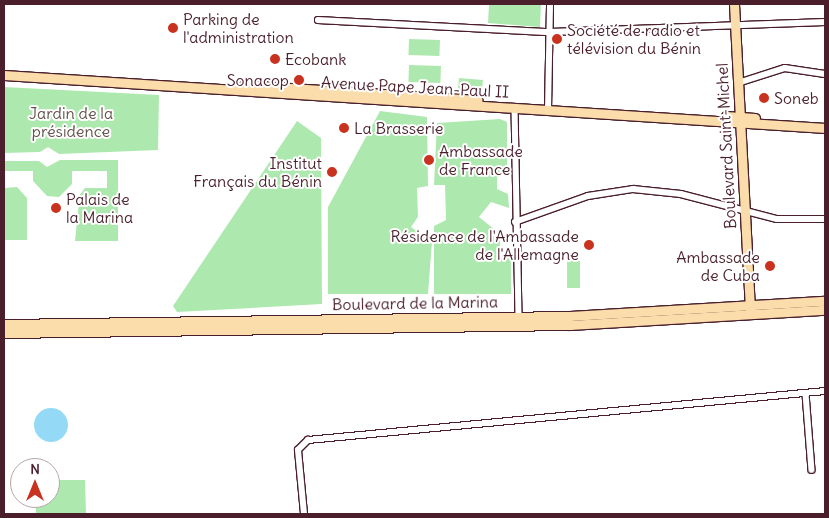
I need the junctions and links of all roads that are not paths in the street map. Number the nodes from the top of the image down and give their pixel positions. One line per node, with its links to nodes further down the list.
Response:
1 (550, 4): 6 (street)
2 (734, 4): 5 (main road, Boulevard Saint-Michel)
3 (318, 20): 6 (street)
4 (825, 22): 5 (street)
5 (735, 27): 6 (street); 10 (main road, Boulevard Saint-Michel)
6 (550, 32): 12 (street)
7 (4, 70): 11 (main road, Avenue Pape Jean-Paul II)
8 (825, 74): 10 (street)
9 (4, 75): 11 (main road, Avenue Pape Jean-Paul II)
10 (738, 82): 14 (main road, Boulevard Saint-Michel)
11 (268, 90): 12 (main road, Avenue Pape Jean-Paul II); 13 (main road, Avenue Pape Jean-Paul II)
12 (548, 107): 13 (main road, Avenue Pape Jean-Paul II); 14 (main road, Avenue Pape Jean-Paul II)
13 (515, 108): 19 (street)
14 (740, 120): 15 (main road, Avenue Pape Jean-Paul II); 16 (main road, Avenue Pape Jean-Paul II); 17 (main road, Boulevard Saint-Michel)
15 (825, 122)
16 (825, 128)
17 (745, 208): 18 (street); 19 (street); 22 (main road, Boulevard Saint-Michel)
18 (825, 219)
19 (515, 222): 23 (street)
20 (825, 301): 22 (main road, Boulevard de la Marina)
21 (825, 310): 22 (main road, Boulevard de la Marina)
22 (750, 311): 23 (main road, Boulevard de la Marina); 25 (main road, Boulevard de la Marina)
23 (519, 317): 25 (main road, Boulevard de la Marina)
24 (4, 324): 26 (main road, Boulevard de la Marina)
25 (154, 326): 26 (main road, Boulevard de la Marina)
26 (130, 327): 27 (main road, Boulevard de la Marina)
27 (4, 333)
28 (825, 391): 29 (street)
29 (806, 394): 30 (street); 31 (street)
30 (812, 470)
31 (304, 514)

